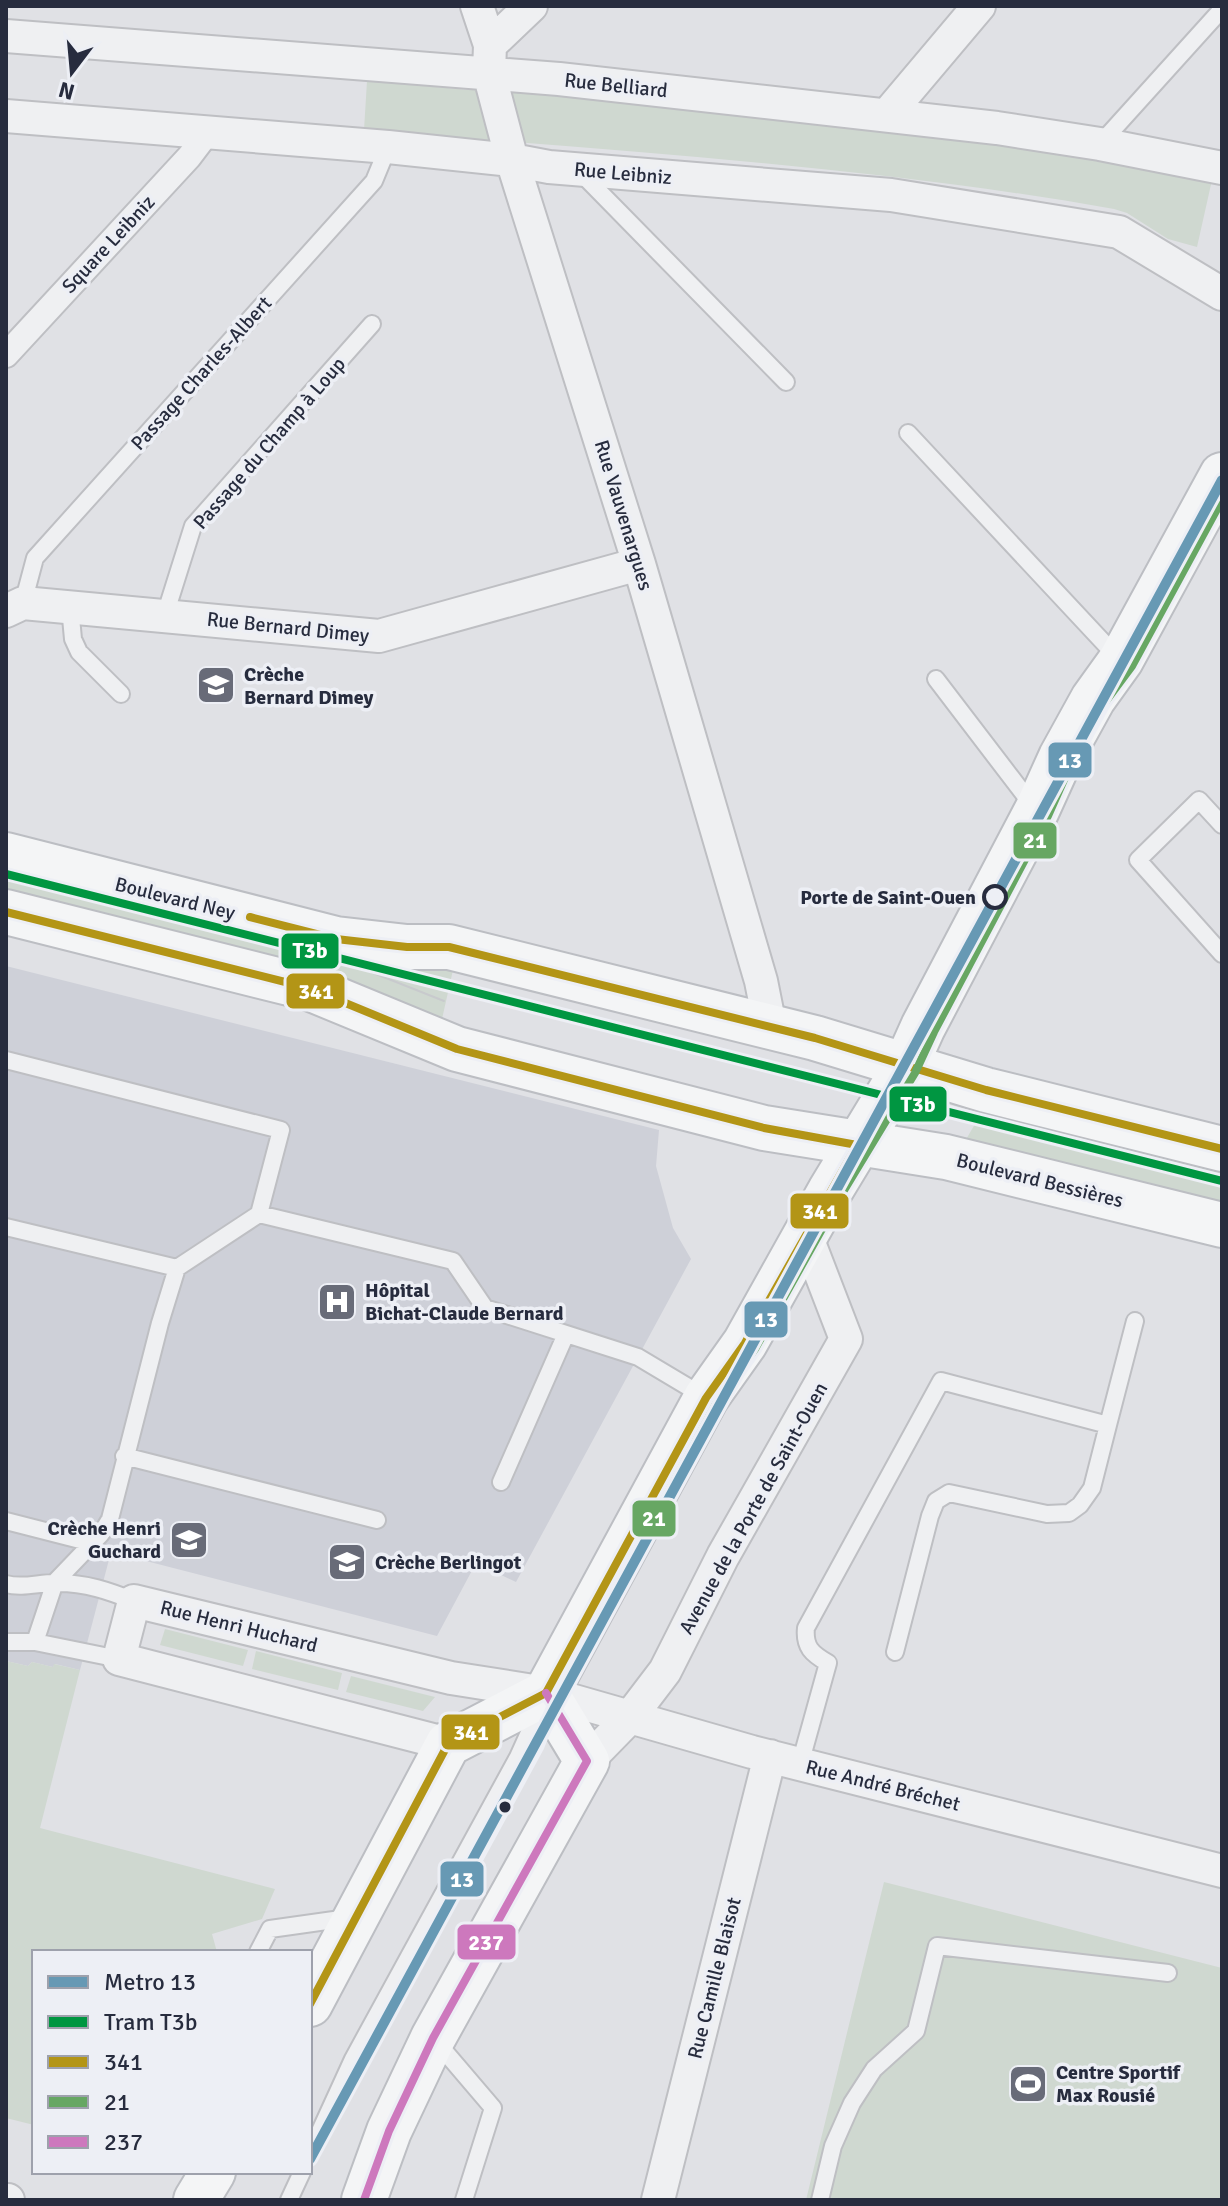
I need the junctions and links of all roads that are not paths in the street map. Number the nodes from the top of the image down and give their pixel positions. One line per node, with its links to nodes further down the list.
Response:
1 (477, 6): 6 (street, Rue Vauvenargues)
2 (531, 6): 6 (street)
3 (979, 6): 7 (street)
4 (1222, 9): 10 (lane)
5 (6, 36): 6 (street, Rue Belliard)
6 (490, 59): 7 (street, Rue Belliard); 12 (street, Rue Vauvenargues)
7 (887, 115): 10 (street, Rue Belliard)
8 (6, 116): 9 (street, Rue Leibniz)
9 (208, 132): 11 (street, Rue Leibniz); 17 (street, Square Leibniz)
10 (1100, 144): 13 (street, Rue Belliard)
11 (388, 147): 12 (street, Rue Leibniz); 22 (lane, Passage Charles-Albert)
12 (512, 160): 14 (street, Rue Leibniz); 21 (street, Rue Vauvenargues)
13 (1222, 168)
14 (578, 170): 15 (street, Rue Leibniz); 18 (lane)
15 (1222, 294)
16 (372, 324): 24 (lane, Passage du Champ à Loup)
17 (6, 355)
18 (786, 382)
19 (908, 433): 25 (lane)
20 (1222, 475): 25 (main road)
21 (639, 564): 24 (street, Rue Bernard Dimey); 33 (street, Rue Vauvenargues)
22 (15, 607): 23 (street, Rue Bernard Dimey)
23 (70, 607): 24 (street, Rue Bernard Dimey); 27 (lane)
24 (165, 615)
25 (1121, 660): 28 (main road)
26 (936, 679): 28 (lane)
27 (121, 694)
28 (1037, 810): 35 (main road)
29 (1222, 825): 32 (lane)
30 (6, 855): 33 (main road, Boulevard Ney)
31 (6, 912): 36 (main road)
32 (1222, 954)
33 (770, 1026): 35 (main road, Boulevard Ney)
34 (6, 1060): 38 (lane)
35 (905, 1067): 36 (main road); 37 (main road)
36 (857, 1145): 39 (main road, Boulevard Bessières); 41 (main road)
37 (1222, 1149)
38 (259, 1214): 42 (lane); 44 (lane)
39 (1222, 1225)
40 (6, 1227): 42 (lane)
41 (806, 1235): 45 (main road); 60 (street, Avenue de la Porte de Saint-Ouen)
42 (177, 1268): 47 (lane)
43 (1135, 1321): 46 (lane)
44 (566, 1334): 45 (lane); 48 (lane)
45 (706, 1398): 59 (main road)
46 (1108, 1425): 57 (lane); 62 (lane)
47 (124, 1456): 49 (lane); 51 (lane)
48 (501, 1482)
49 (377, 1520)
50 (6, 1521): 51 (lane)
51 (92, 1543): 52 (lane)
52 (55, 1582): 53 (lane); 54 (lane); 56 (lane)
53 (6, 1584)
54 (134, 1601): 58 (street, Rue Henri Huchard); 59 (street, Rue Henri Huchard)
55 (6, 1642): 56 (lane)
56 (35, 1642): 58 (lane)
57 (895, 1652)
58 (119, 1659): 61 (street)
59 (546, 1693): 60 (street, Rue André Bréchet); 61 (main road); 63 (main road); 70 (lane)
60 (630, 1717): 62 (street, Rue André Bréchet); 63 (street, Avenue de la Porte de Saint-Ouen)
61 (448, 1744): 65 (main road)
62 (785, 1760): 64 (street, Rue André Bréchet); 77 (street, Rue Camille Blaisot)
63 (587, 1761): 69 (main road, Avenue de la Porte de Saint-Ouen)
64 (1222, 1871)
65 (358, 1917): 66 (lane); 68 (main road)
66 (259, 1950)
67 (1168, 1973): 78 (lane)
68 (312, 2000)
69 (433, 2038): 75 (main road, Avenue de la Porte de Saint-Ouen); 76 (lane)
70 (312, 2149)
71 (212, 2174): 73 (main road)
72 (301, 2174): 74 (lane)
73 (196, 2200)
74 (289, 2200)
75 (364, 2200)
76 (464, 2200)
77 (658, 2200)
78 (820, 2200)

